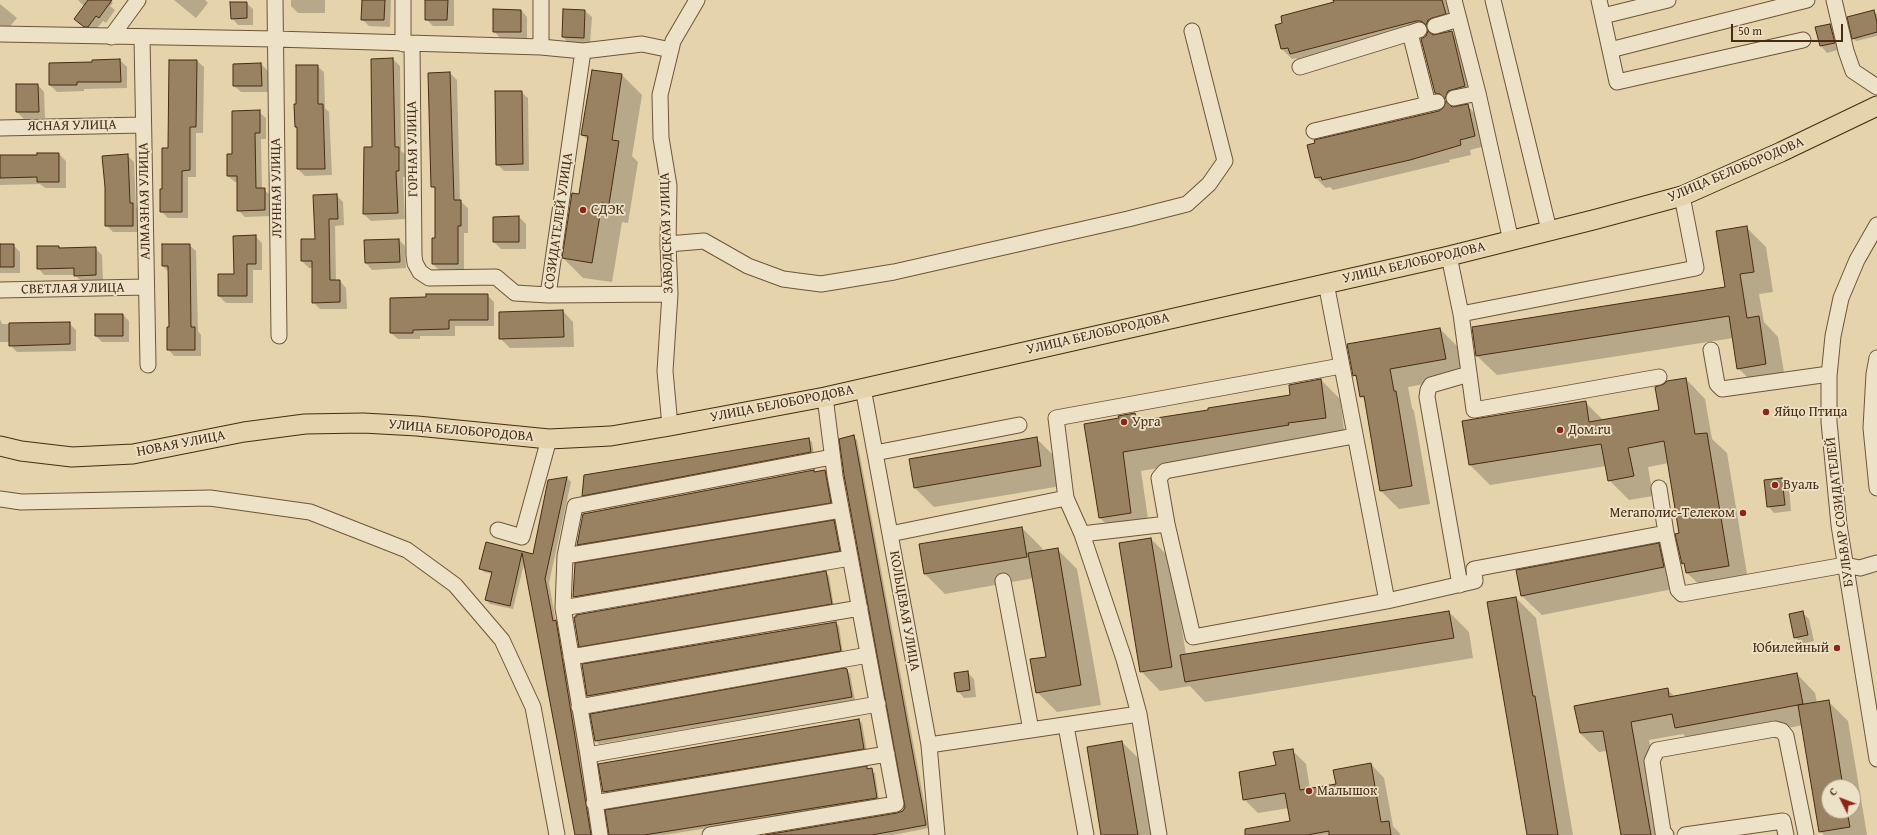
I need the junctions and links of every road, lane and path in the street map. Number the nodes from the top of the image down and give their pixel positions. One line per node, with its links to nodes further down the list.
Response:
1 (138, 0): 17 (street)
2 (275, 0): 19 (street, ЛУННАЯ УЛИЦА)
3 (403, 0): 21 (street, ГОРНАЯ УЛИЦА)
4 (541, 0): 22 (street)
5 (697, 0): 23 (street, ЗАВОДСКАЯ УЛИЦА)
6 (1454, 0): 13 (street)
7 (1493, 0): 38 (street)
8 (1599, 0): 12 (street)
9 (1668, 0): 12 (street)
10 (1807, 0): 24 (street)
11 (1834, 0): 27 (street)
12 (1603, 16): 24 (street)
13 (1459, 19): 14 (street); 28 (street)
14 (1435, 26)
15 (1192, 31): 40 (street)
16 (0, 34): 17 (street)
17 (111, 37): 18 (street)
18 (142, 37): 19 (street); 32 (street, АЛМАЗНАЯ УЛИЦА)
19 (275, 39): 21 (street); 48 (street, ЛУННАЯ УЛИЦА)
20 (1803, 40): 24 (street)
21 (407, 44): 22 (street); 46 (street, ГОРНАЯ УЛИЦА)
22 (541, 47): 25 (street)
23 (671, 50): 25 (street); 40 (street, ЗАВОДСКАЯ УЛИЦА)
24 (1610, 50)
25 (583, 51): 46 (street, СОЗИДАТЕЛЕЙ УЛИЦА)
26 (1300, 67): 34 (street)
27 (1877, 87)
28 (1478, 93): 29 (street); 39 (street)
29 (1454, 98)
30 (1877, 106): 35 (main road, УЛИЦА БЕЛОБОРОДОВА)
31 (1877, 121): 35 (main road, УЛИЦА БЕЛОБОРОДОВА)
32 (143, 125): 33 (street, ЯСНАЯ УЛИЦА); 43 (street, АЛМАЗНАЯ УЛИЦА)
33 (0, 128)
34 (1314, 131)
35 (1815, 135): 36 (main road, УЛИЦА БЕЛОБОРОДОВА)
36 (1682, 196): 38 (main road, УЛИЦА БЕЛОБОРОДОВА); 47 (street)
37 (1877, 224): 54 (street, БУЛЬВАР СОЗИДАТЕЛЕЙ)
38 (1549, 230): 39 (main road, УЛИЦА БЕЛОБОРОДОВА)
39 (1511, 241): 41 (main road, УЛИЦА БЕЛОБОРОДОВА)
40 (668, 244): 45 (street, ЗАВОДСКАЯ УЛИЦА)
41 (1449, 256): 42 (main road, УЛИЦА БЕЛОБОРОДОВА); 47 (street)
42 (1326, 283): 52 (street); 56 (main road, УЛИЦА БЕЛОБОРОДОВА)
43 (146, 287): 44 (street, СВЕТЛАЯ УЛИЦА); 51 (street, АЛМАЗНАЯ УЛИЦА)
44 (0, 290)
45 (670, 294): 46 (street, СОЗИДАТЕЛЕЙ УЛИЦА); 60 (street, ЗАВОДСКАЯ УЛИЦА)
46 (548, 295)
47 (1461, 314): 53 (street)
48 (279, 336)
49 (1711, 350): 54 (street)
50 (1877, 358): 67 (street)
51 (148, 365)
52 (1341, 366): 61 (street); 69 (street)
53 (1469, 374): 55 (street); 81 (street)
54 (1829, 374): 79 (street, БУЛЬВАР СОЗИДАТЕЛЕЙ)
55 (1659, 377)
56 (863, 388): 57 (main road, УЛИЦА БЕЛОБОРОДОВА); 64 (street, КОЛЬЦЕВАЯ УЛИЦА)
57 (825, 397): 60 (main road, УЛИЦА БЕЛОБОРОДОВА); 65 (street)
58 (363, 423): 62 (main road, УЛИЦА БЕЛОБОРОДОВА); 63 (main road, НОВАЯ УЛИЦА)
59 (1018, 425): 64 (street)
60 (670, 426): 62 (main road, УЛИЦА БЕЛОБОРОДОВА)
61 (1354, 436): 71 (street); 82 (street)
62 (549, 439): 72 (street)
63 (0, 446)
64 (875, 453): 74 (street, КОЛЬЦЕВАЯ УЛИЦА)
65 (832, 457): 70 (street); 76 (street)
66 (1659, 488): 73 (street)
67 (1877, 488)
68 (0, 498): 99 (street)
69 (1066, 498): 74 (street); 75 (street)
70 (841, 510): 76 (street); 77 (street)
71 (1167, 524): 75 (street); 82 (street)
72 (498, 530)
73 (1666, 533): 79 (street); 81 (street)
74 (890, 534): 92 (street, КОЛЬЦЕВАЯ УЛИЦА)
75 (1082, 534): 89 (street)
76 (565, 556): 83 (street)
77 (850, 558): 83 (street); 84 (street)
78 (1877, 563): 79 (street)
79 (1845, 565): 95 (street, БУЛЬВАР СОЗИДАТЕЛЕЙ)
80 (1003, 581): 91 (street)
81 (1460, 585): 82 (street)
82 (1387, 601)
83 (563, 608): 86 (street)
84 (860, 608): 85 (street); 86 (street)
85 (868, 655): 87 (street); 88 (street)
86 (572, 657): 88 (street)
87 (878, 704): 93 (street); 94 (street)
88 (579, 706): 94 (street)
89 (1139, 714): 90 (street); 104 (street)
90 (1066, 726): 91 (street); 103 (street)
91 (1031, 730): 92 (street)
92 (928, 745): 102 (street, КОЛЬЦЕВАЯ УЛИЦА)
93 (887, 754): 96 (street); 101 (street)
94 (588, 755): 96 (street)
95 (1877, 759)
96 (594, 803): 100 (street)
97 (1803, 816): 98 (street); 105 (street); 107 (street)
98 (1784, 828): 106 (street)
99 (557, 835)
100 (600, 835)
101 (710, 835)
102 (937, 835)
103 (1086, 835)
104 (1159, 835)
105 (1666, 835)
106 (1685, 835)
107 (1806, 835)

